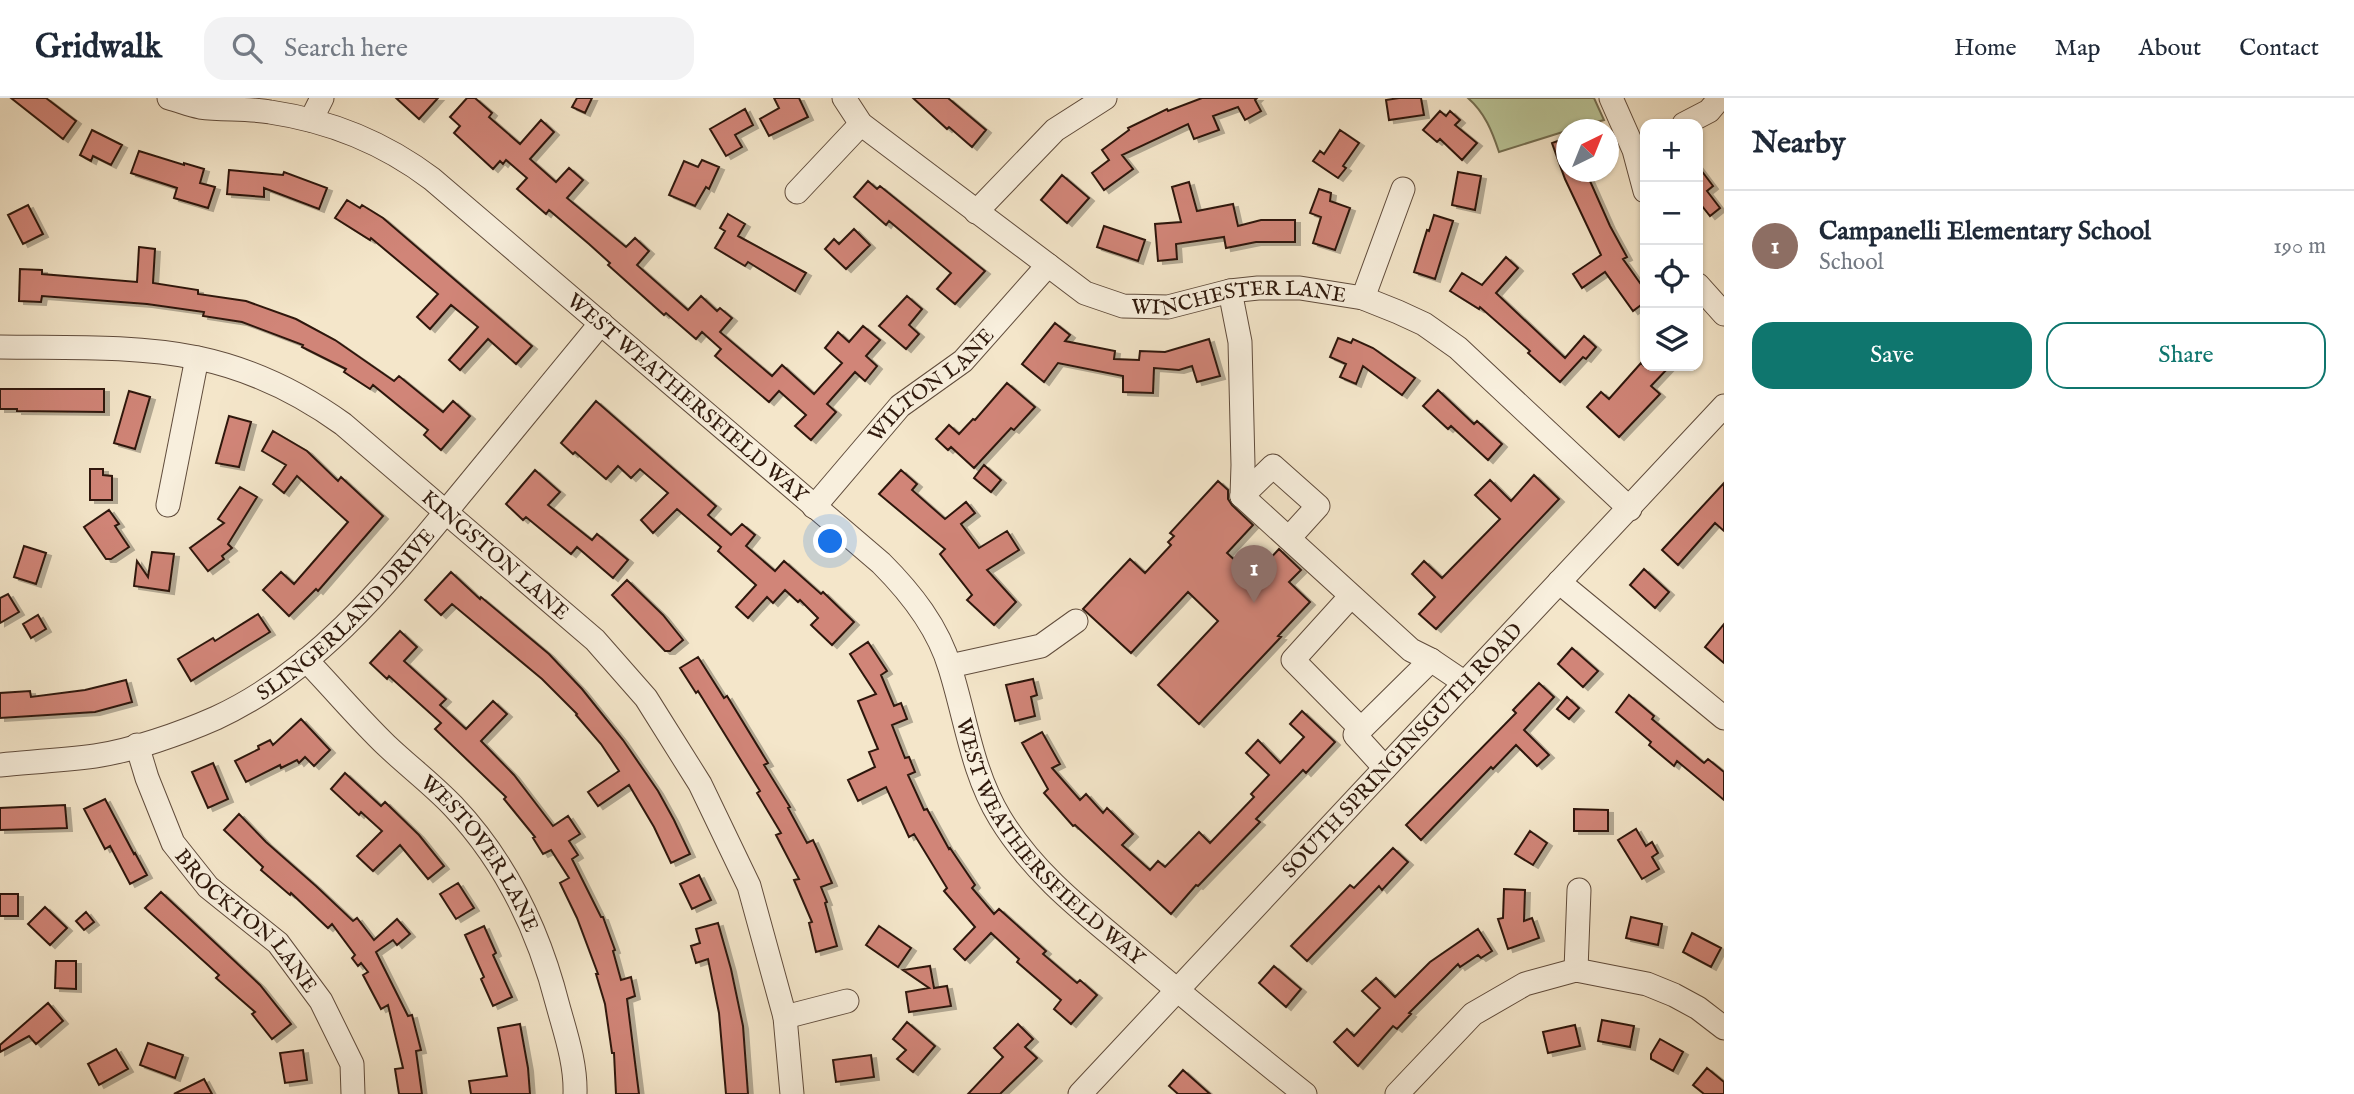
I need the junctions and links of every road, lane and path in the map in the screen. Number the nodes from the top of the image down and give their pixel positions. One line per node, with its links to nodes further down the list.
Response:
1 (169, 98): 8 (street, WEST WEATHERSFIELD WAY)
2 (322, 98): 8 (street)
3 (844, 98): 9 (street, WINCHESTER LANE)
4 (1105, 98): 14 (street)
5 (1611, 98): 10 (street)
6 (1720, 98): 7 (street)
7 (1694, 119)
8 (311, 120): 20 (street, WEST WEATHERSFIELD WAY)
9 (861, 124): 13 (street); 14 (street, WINCHESTER LANE)
10 (1639, 147): 11 (street)
11 (1644, 182)
12 (1403, 190): 18 (street)
13 (797, 192)
14 (976, 212): 15 (street, WINCHESTER LANE)
15 (1048, 265): 16 (street, WINCHESTER LANE); 26 (street, WILTON LANE)
16 (1230, 291): 18 (street, WINCHESTER LANE); 24 (street)
17 (1703, 291): 19 (street)
18 (1363, 298): 27 (street, WINCHESTER LANE)
19 (1724, 314)
20 (601, 323): 26 (street, WEST WEATHERSFIELD WAY); 28 (street, SLINGERLAND DRIVE)
21 (0, 346): 22 (street, KINGSTON LANE)
22 (197, 358): 25 (street); 28 (street, KINGSTON LANE)
23 (1724, 406): 27 (street, SOUTH SPRINGINSGUTH ROAD)
24 (1242, 496): 29 (street); 29 (street)
25 (168, 505)
26 (814, 507): 35 (street, WEST WEATHERSFIELD WAY)
27 (1630, 509): 30 (street, SOUTH SPRINGINSGUTH ROAD)
28 (446, 512): 33 (street, SLINGERLAND DRIVE); 46 (street, KINGSTON LANE)
29 (1289, 538): 31 (street)
30 (1559, 582): 36 (street, SOUTH SPRINGINSGUTH ROAD); 37 (street)
31 (1351, 596): 34 (street); 38 (street)
32 (1076, 621): 35 (street)
33 (306, 660): 39 (street, SLINGERLAND DRIVE); 49 (street, WESTOVER LANE)
34 (1431, 660): 36 (street); 38 (street)
35 (950, 666): 44 (street, WEST WEATHERSFIELD WAY)
36 (1465, 683): 41 (street, SOUTH SPRINGINSGUTH ROAD)
37 (1724, 718)
38 (1362, 729): 41 (street)
39 (137, 745): 40 (street, SLINGERLAND DRIVE); 48 (street, BROCKTON LANE)
40 (0, 765)
41 (1385, 768): 44 (street, SOUTH SPRINGINSGUTH ROAD)
42 (1579, 890): 43 (street)
43 (1576, 970): 47 (street); 53 (street)
44 (1177, 991): 51 (street, SOUTH SPRINGINSGUTH ROAD); 52 (street, WEST WEATHERSFIELD WAY)
45 (847, 1002): 46 (street)
46 (785, 1017): 50 (street, KINGSTON LANE)
47 (1724, 1028)
48 (353, 1094)
49 (575, 1094)
50 (792, 1094)
51 (1080, 1094)
52 (1305, 1094)
53 (1397, 1094)

